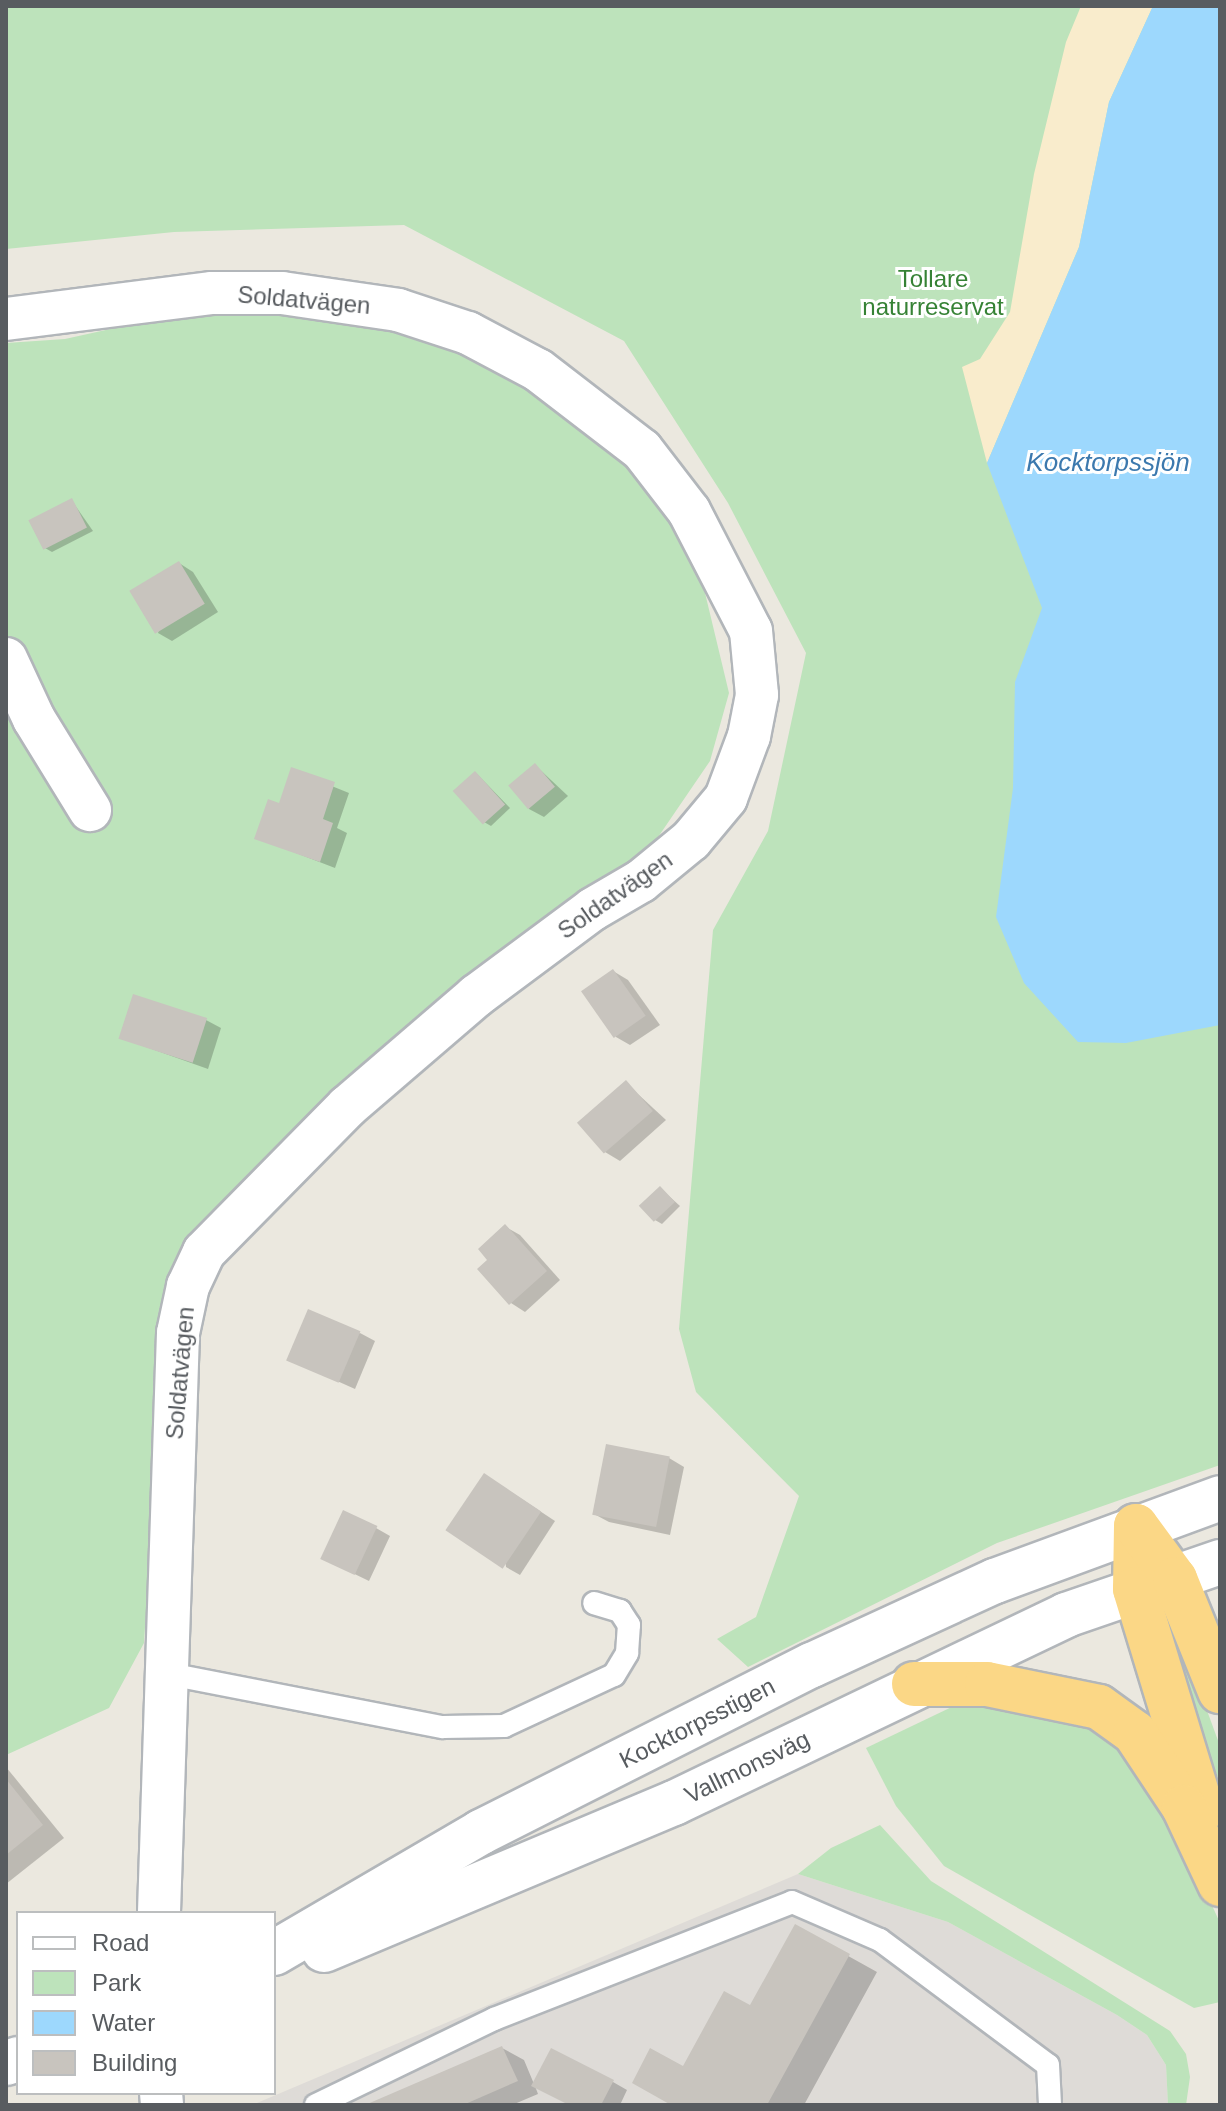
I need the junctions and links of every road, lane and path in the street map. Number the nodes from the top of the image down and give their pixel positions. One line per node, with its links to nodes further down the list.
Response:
1 (6, 319): 9 (street, Soldatvägen)
2 (6, 659): 3 (street)
3 (90, 810)
4 (1220, 1498): 5 (main road, Kocktorpsstigen)
5 (1136, 1526): 7 (highway); 15 (main road, Kocktorpsstigen)
6 (1220, 1562): 7 (main road, Vallmonsväg)
7 (1155, 1584): 10 (main road, Vallmonsväg); 11 (highway); 12 (highway)
8 (594, 1603): 9 (lane)
9 (164, 1673): 14 (street, Soldatvägen)
10 (914, 1684): 13 (highway); 16 (main road, Vallmonsväg)
11 (1220, 1691)
12 (1220, 1867)
13 (1220, 1884)
14 (159, 1911)
15 (276, 1952)
16 (276, 1971)
17 (316, 2105): 18 (lane)
18 (1050, 2105)

